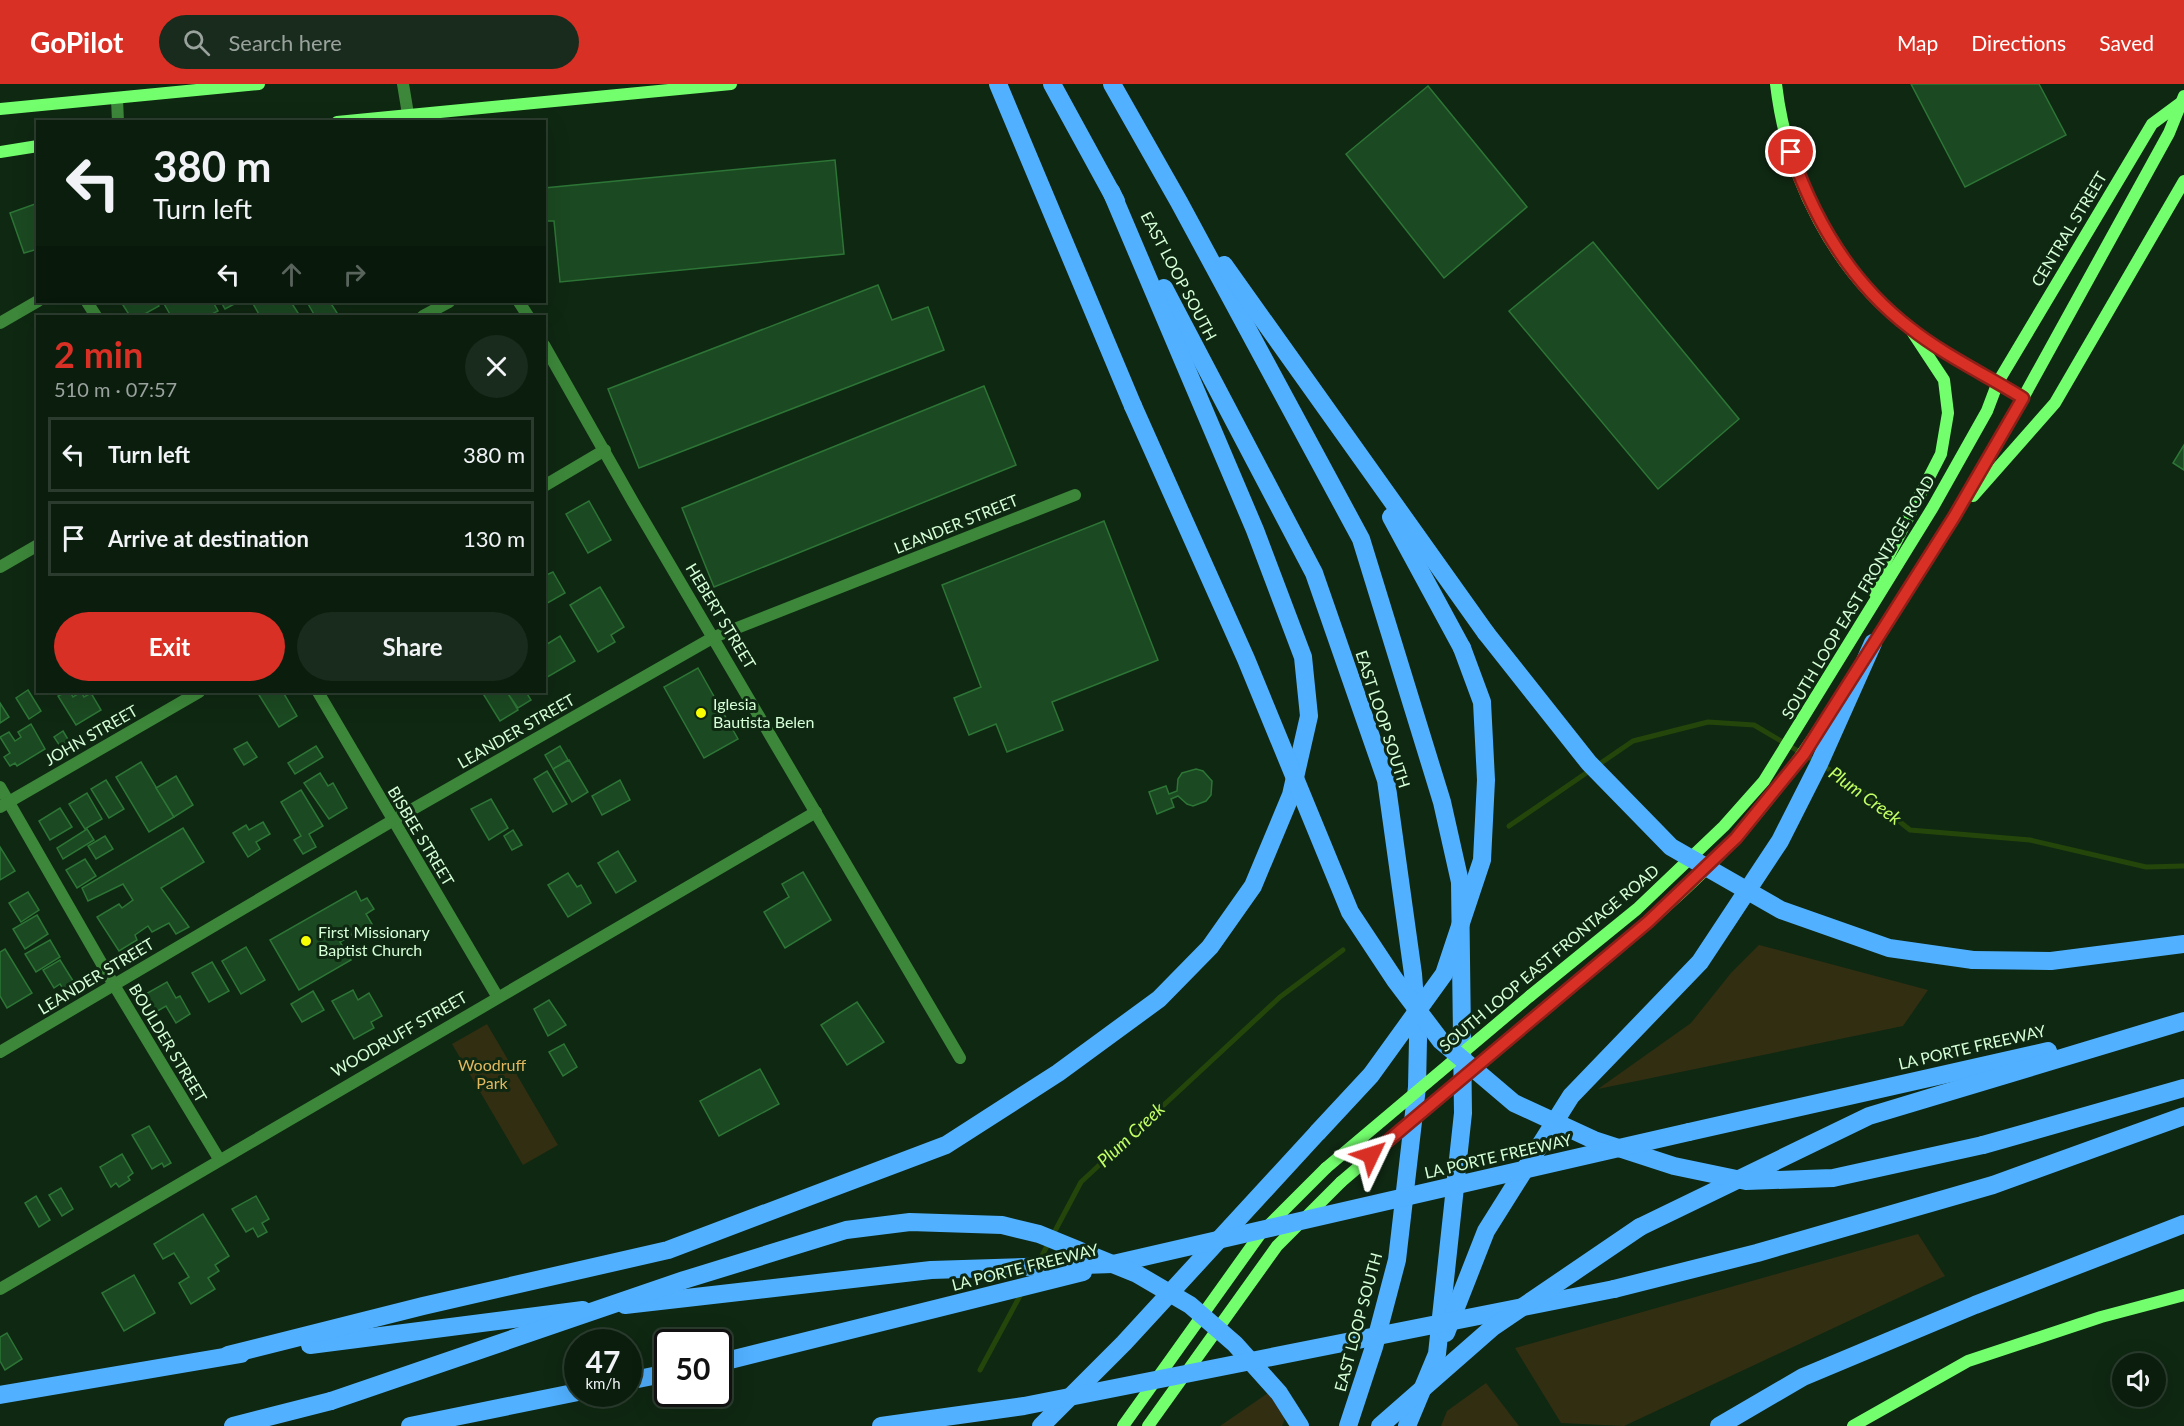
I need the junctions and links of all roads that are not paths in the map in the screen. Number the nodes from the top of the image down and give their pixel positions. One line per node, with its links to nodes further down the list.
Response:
1 (259, 84): 8 (main road)
2 (404, 84): 11 (street)
3 (723, 84): 11 (main road)
4 (998, 84): 50 (highway, bridge)
5 (1052, 84): 17 (highway, EAST LOOP SOUTH)
6 (1112, 84): 18 (highway, EAST LOOP SOUTH)
7 (1776, 84): 23 (main road)
8 (117, 99): 10 (main road); 12 (street)
9 (2182, 100): 25 (main road, CENTRAL STREET); 26 (main road, CENTRAL STREET)
10 (0, 109)
11 (410, 118): 13 (main road)
12 (118, 120)
13 (374, 120)
14 (36, 146): 15 (main road)
15 (0, 152)
16 (2184, 181): 31 (main road)
17 (1111, 191): 59 (highway); 71 (highway, EAST LOOP SOUTH)
18 (1179, 202): 27 (highway); 58 (highway, EAST LOOP SOUTH)
19 (36, 302): 22 (street)
20 (447, 303): 21 (street)
21 (425, 315)
22 (0, 323)
23 (1911, 329): 25 (main road); 34 (main road)
24 (546, 348): 28 (street, HEBERT STREET)
25 (1998, 382): 26 (main road); 34 (main road, SOUTH LOOP EAST FRONTAGE ROAD)
26 (2023, 398): 31 (main road)
27 (1347, 439): 44 (highway, bridge); 57 (highway, bridge)
28 (605, 450): 29 (street); 35 (street, HEBERT STREET)
29 (546, 485)
30 (1075, 495): 35 (street, LEANDER STREET)
31 (1954, 517): 36 (main road)
32 (36, 545): 33 (street)
33 (0, 567)
34 (1869, 613): 68 (main road, SOUTH LOOP EAST FRONTAGE ROAD, bridge)
35 (714, 637): 42 (street, HEBERT STREET); 43 (street, LEANDER STREET)
36 (1873, 643): 39 (highway)
37 (197, 693): 41 (street, JOHN STREET)
38 (319, 693): 43 (street, BISBEE STREET)
39 (1832, 721): 58 (highway); 69 (main road, SOUTH LOOP EAST FRONTAGE ROAD, bridge)
40 (0, 787): 41 (street, BOULDER STREET)
41 (4, 805): 45 (street, BOULDER STREET)
42 (816, 812): 46 (street, WOODRUFF STREET); 49 (street, HEBERT STREET)
43 (392, 821): 45 (street, LEANDER STREET); 46 (street, BISBEE STREET)
44 (2184, 944)
45 (114, 985): 48 (street, LEANDER STREET); 52 (street, BOULDER STREET)
46 (497, 996): 52 (street, WOODRUFF STREET)
47 (2184, 1021): 54 (highway, LA PORTE FREEWAY, bridge); 72 (highway, bridge)
48 (0, 1052)
49 (960, 1058)
50 (2184, 1088)
51 (2184, 1116): 65 (highway, bridge)
52 (219, 1159): 55 (street, WOODRUFF STREET)
53 (2184, 1224): 74 (highway)
54 (1113, 1264): 59 (highway); 60 (highway, LA PORTE FREEWAY)
55 (0, 1288)
56 (2184, 1295): 75 (main road)
57 (1124, 1343): 66 (highway); 67 (highway)
58 (1437, 1354): 73 (highway, EAST LOOP SOUTH)
59 (228, 1355): 61 (highway)
60 (732, 1360)
61 (0, 1395)
62 (564, 1395): 64 (highway)
63 (233, 1426): 70 (highway, bridge)
64 (410, 1426)
65 (881, 1426)
66 (1041, 1426)
67 (1059, 1426)
68 (1123, 1426)
69 (1148, 1426)
70 (1300, 1426)
71 (1348, 1426)
72 (1380, 1426)
73 (1407, 1426)
74 (1719, 1426)
75 (1853, 1426)

